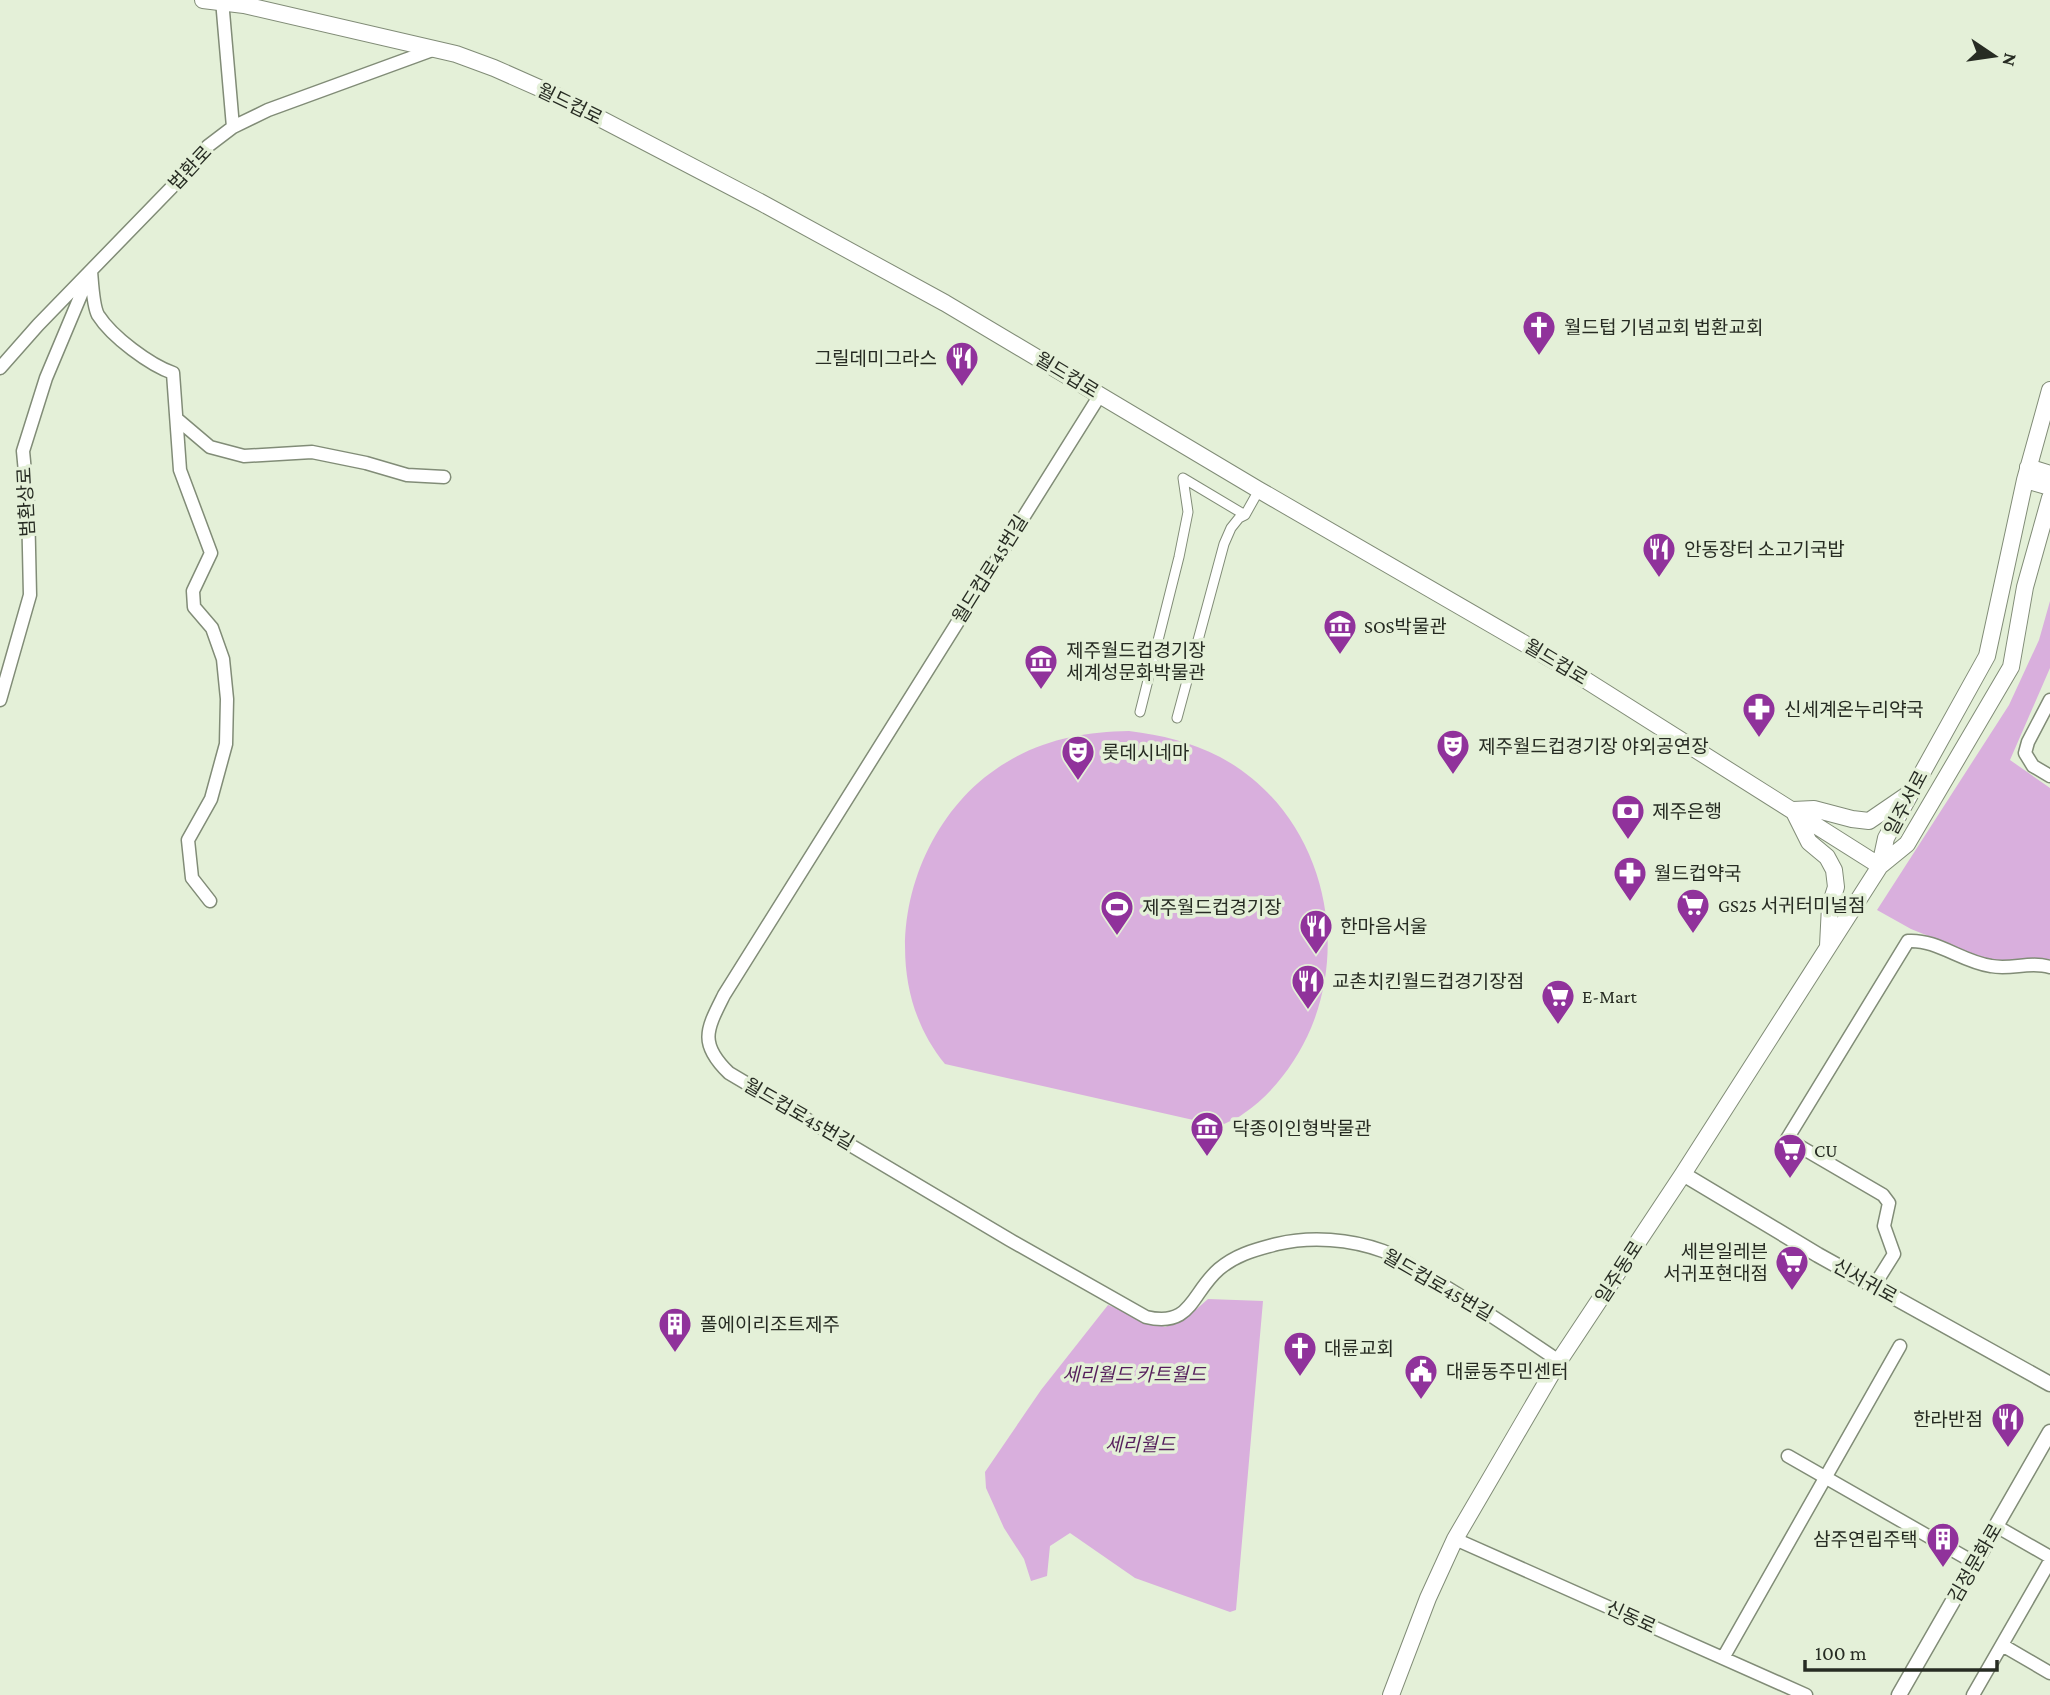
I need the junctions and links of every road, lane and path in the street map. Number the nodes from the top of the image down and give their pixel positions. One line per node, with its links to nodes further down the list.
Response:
1 (204, 0): 2 (main road, 월드컵로)
2 (222, 1): 3 (main road, 월드컵로); 4 (street)
3 (435, 49): 4 (street, 법환로); 8 (main road, 월드컵로)
4 (233, 127): 5 (street, 법환로)
5 (90, 271): 6 (street, 법환로); 9 (street); 19 (street, 범환상로)
6 (0, 368)
7 (2050, 390): 10 (main road, 일주서로)
8 (1100, 395): 14 (main road, 월드컵로); 33 (street, 월드컵로45번길)
9 (177, 419): 12 (street); 27 (street)
10 (2026, 474): 11 (main road); 13 (main road); 24 (main road, 일주서로)
11 (2050, 474)
12 (444, 477)
13 (2050, 487)
14 (1259, 490): 16 (street); 25 (main road, 월드컵로)
15 (2050, 498): 18 (main road, 일주서로)
16 (1245, 515): 21 (street); 22 (street)
17 (2050, 537): 18 (main road)
18 (2025, 587): 26 (main road, 일주서로)
19 (0, 700)
20 (2050, 700): 23 (street)
21 (1140, 712)
22 (1177, 718)
23 (2050, 776)
24 (1912, 792): 25 (main road); 26 (main road, 일주서로)
25 (1793, 810): 26 (main road, 월드컵로); 28 (main road)
26 (1880, 866): 28 (main road, 일주동로)
27 (210, 901)
28 (1828, 949): 30 (main road, 일주동로)
29 (2050, 967): 31 (street)
30 (1683, 1174): 31 (street, 신서귀로); 33 (main road, 일주동로)
31 (1874, 1286): 34 (street, 신서귀로)
32 (1899, 1346): 37 (street)
33 (1559, 1362): 39 (main road, 일주동로)
34 (2050, 1384)
35 (2050, 1432): 38 (street, 김정문화로)
36 (1788, 1456): 37 (street)
37 (1825, 1478): 41 (street); 43 (street)
38 (1996, 1526): 40 (street); 41 (street, 김정문화로)
39 (1455, 1539): 43 (street, 신동로); 45 (main road, 일주동로)
40 (2050, 1559): 42 (street)
41 (1975, 1563): 47 (street, 김정문화로)
42 (2002, 1645): 44 (street); 48 (street)
43 (1723, 1658): 46 (street, 신동로)
44 (2050, 1673)
45 (1391, 1695)
46 (1806, 1695)
47 (1899, 1695)
48 (1973, 1695)

